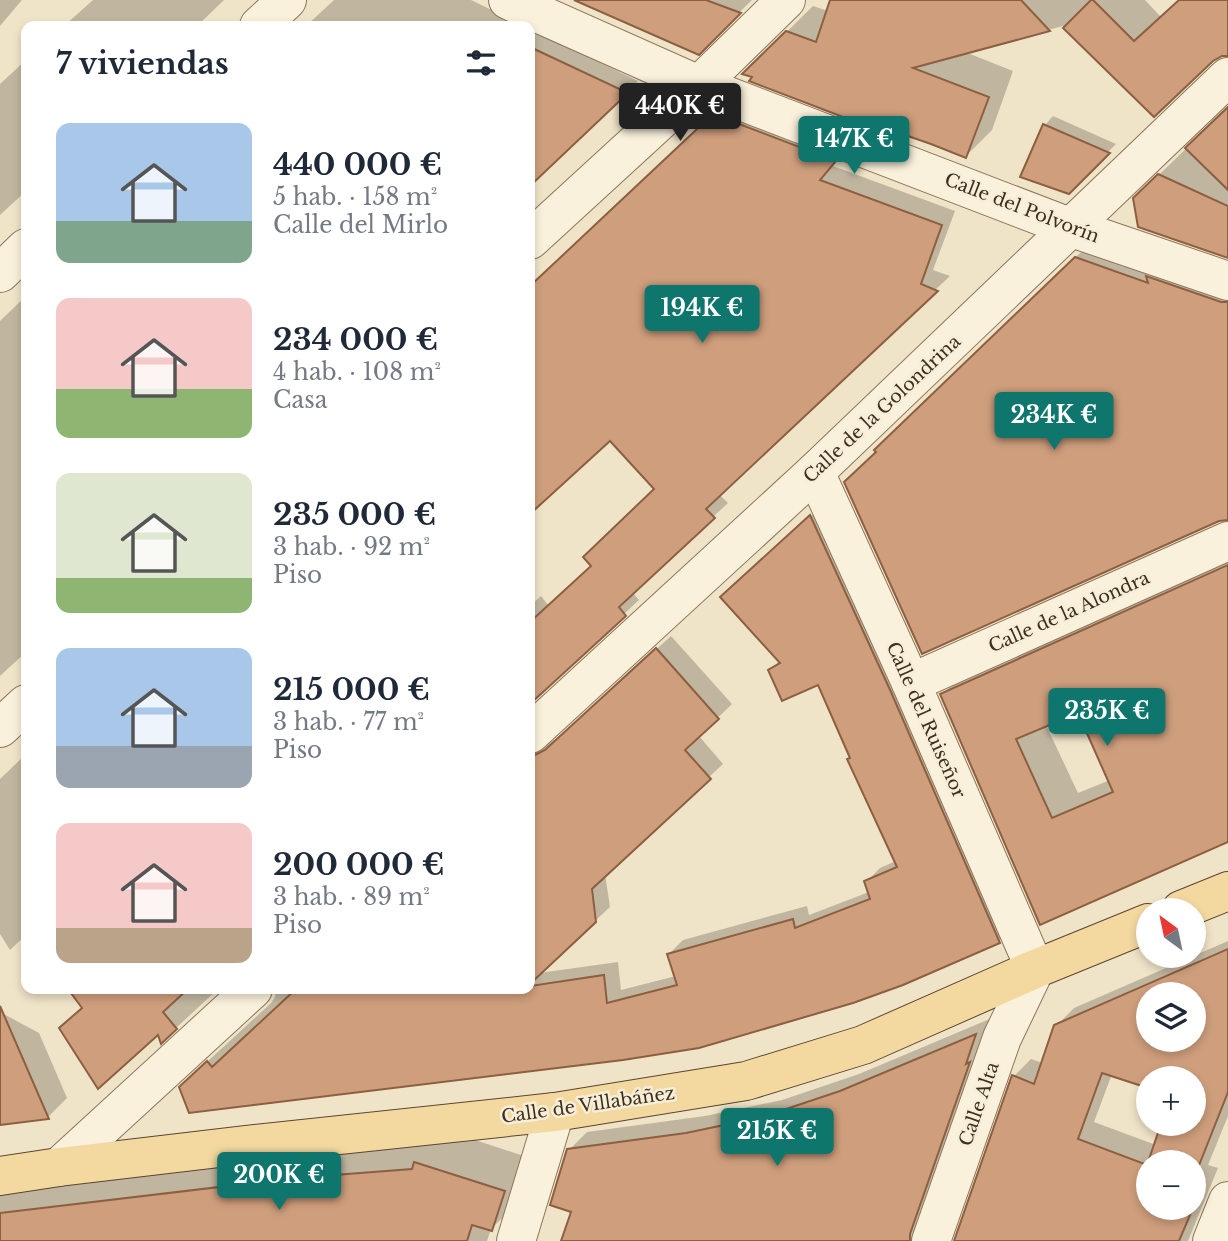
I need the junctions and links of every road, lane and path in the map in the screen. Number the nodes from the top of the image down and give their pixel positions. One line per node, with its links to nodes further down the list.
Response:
1 (287, 0): 4 (street)
2 (508, 0): 6 (street, Calle del Polvorín)
3 (786, 0): 6 (street)
4 (264, 21)
5 (1228, 77): 7 (street, Calle de la Golondrina)
6 (699, 85): 7 (street, Calle del Polvorín); 8 (street)
7 (1072, 228): 11 (street, Calle del Polvorín); 12 (street, Calle de la Golondrina)
8 (535, 235)
9 (21, 253): 10 (street)
10 (0, 273)
11 (1228, 281)
12 (816, 472): 14 (street, Calle del Ruiseñor); 17 (street, Calle de la Golondrina)
13 (1228, 541): 14 (street, Calle de la Alondra)
14 (911, 683): 21 (street, Calle del Ruiseñor)
15 (21, 709): 16 (street)
16 (0, 728)
17 (535, 729)
18 (1228, 891): 19 (main road)
19 (1206, 900)
20 (1136, 928): 21 (main road, Calle de Villabáñez)
21 (1035, 969): 23 (main road, Calle de Villabáñez); 28 (street, Calle Alta)
22 (248, 994): 24 (street)
23 (555, 1112): 24 (main road, Calle de Villabáñez); 27 (street)
24 (60, 1167): 25 (main road, Calle de Villabáñez)
25 (0, 1176)
26 (1228, 1201): 29 (street)
27 (516, 1241)
28 (931, 1241)
29 (1212, 1241)

